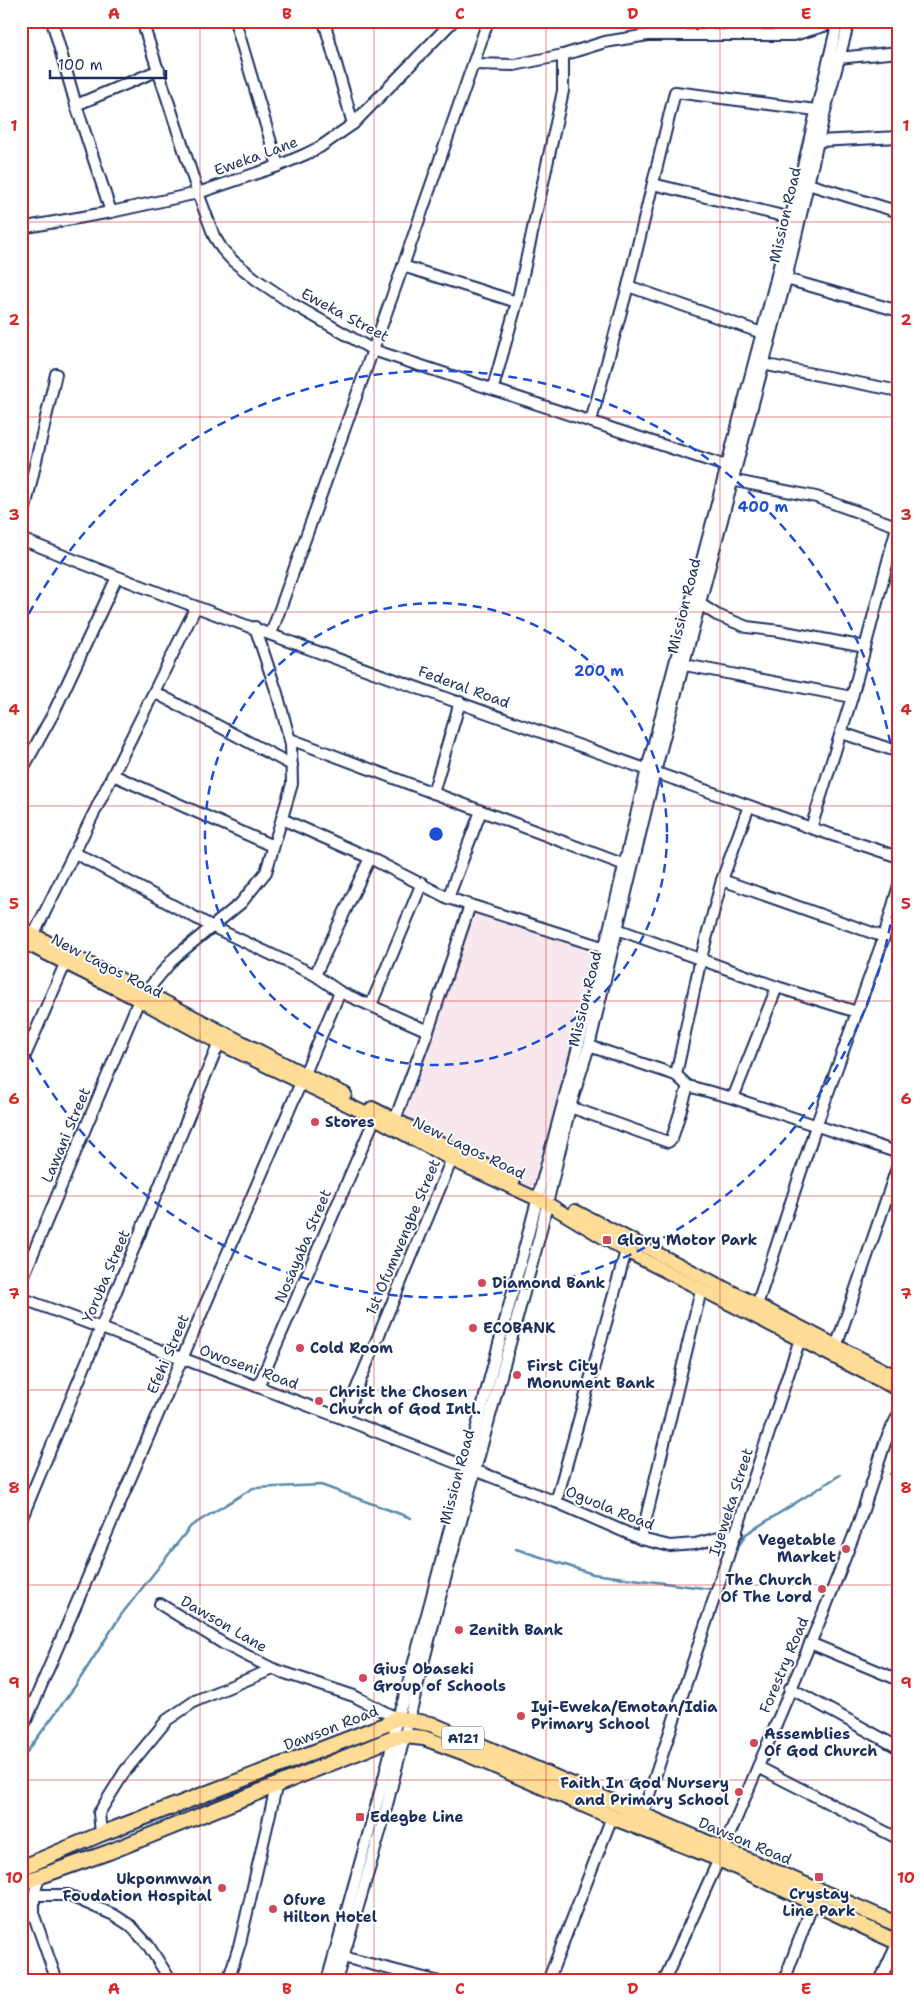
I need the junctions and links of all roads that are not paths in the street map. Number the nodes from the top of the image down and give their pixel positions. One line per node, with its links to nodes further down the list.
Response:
1 (52, 21): 16 (street)
2 (142, 21): 15 (street, Eweka Street)
3 (235, 21): 21 (street)
4 (324, 21): 18 (street)
5 (453, 21): 18 (street, Eweka Lane)
6 (488, 21): 14 (street)
7 (709, 21): 10 (street)
8 (849, 21): 13 (street, Mission Road)
9 (837, 22): 10 (street); 17 (street, Mission Road)
10 (708, 34): 12 (street)
11 (899, 52): 13 (street)
12 (562, 54): 14 (street); 32 (street)
13 (838, 58): 20 (street, Mission Road)
14 (474, 64): 29 (street)
15 (159, 70): 16 (street); 24 (street, Eweka Street)
16 (76, 104): 25 (street)
17 (816, 110): 22 (street); 27 (street, Mission Road)
18 (354, 124): 21 (street, Eweka Lane)
19 (899, 137): 20 (street)
20 (818, 141): 23 (street, Mission Road)
21 (278, 166): 24 (street, Eweka Lane)
22 (653, 184): 27 (street); 31 (street)
23 (808, 184): 26 (street); 30 (street, Mission Road)
24 (198, 193): 25 (street, Eweka Lane); 35 (street, Eweka Street)
25 (111, 212): 28 (street, Eweka Lane)
26 (899, 212)
27 (791, 218): 34 (street, Mission Road)
28 (21, 228)
29 (403, 266): 32 (street); 35 (street)
30 (786, 279): 33 (street); 36 (street, Mission Road)
31 (628, 286): 34 (street); 40 (street)
32 (517, 302): 38 (street)
33 (899, 311)
34 (762, 333): 36 (street, Mission Road)
35 (373, 350): 38 (street, Eweka Street); 50 (street)
36 (758, 363): 39 (street); 41 (street, Mission Road); 42 (street, Mission Road)
37 (56, 374): 44 (street)
38 (493, 388): 40 (street, Eweka Street)
39 (899, 391)
40 (591, 421): 41 (street, Eweka Street)
41 (726, 466): 60 (street, Mission Road)
42 (731, 480): 43 (street); 47 (street, Mission Road)
43 (898, 524): 51 (street)
44 (21, 526)
45 (21, 539): 46 (street, Federal Road)
46 (117, 577): 48 (street, Federal Road); 61 (street)
47 (700, 604): 51 (street); 52 (street, Mission Road)
48 (196, 607): 49 (street, Federal Road); 53 (street)
49 (255, 628): 50 (street, Federal Road); 57 (street, Lawani Street)
50 (271, 634): 55 (street, Federal Road)
51 (865, 647): 54 (street)
52 (684, 665): 54 (street); 60 (street, Mission Road)
53 (154, 692): 59 (street); 62 (street)
54 (852, 697): 56 (street)
55 (460, 702): 60 (street, Federal Road); 63 (street)
56 (842, 733): 58 (street); 67 (street)
57 (290, 740): 59 (street, Lawani Street); 63 (street)
58 (899, 752)
59 (292, 765): 66 (street, Lawani Street)
60 (651, 770): 64 (street, Federal Road); 72 (street, Mission Road); 80 (street, Mission Road)
61 (21, 772)
62 (113, 775): 68 (street); 69 (street)
63 (433, 793): 65 (street)
64 (750, 806): 67 (street, Federal Road); 73 (street)
65 (482, 811): 72 (street); 76 (street)
66 (282, 819): 68 (street, Lawani Street); 71 (street)
67 (811, 828): 70 (street, Federal Road)
68 (273, 846): 78 (street, Lawani Street)
69 (75, 853): 78 (street); 81 (street)
70 (899, 857)
71 (370, 858): 74 (street); 87 (street)
72 (624, 865): 84 (street, Mission Road)
73 (722, 880): 82 (street); 85 (street)
74 (422, 883): 76 (street); 91 (street)
75 (899, 886): 82 (street)
76 (448, 898): 77 (street)
77 (470, 904): 84 (street); 93 (street)
78 (213, 927): 87 (street); 90 (street, Lawani Street)
79 (21, 929): 81 (main road, New Lagos Road)
80 (617, 929): 85 (street); 95 (street, Mission Road)
81 (34, 934): 90 (main road, New Lagos Road)
82 (884, 937): 92 (street)
83 (21, 941): 86 (main road, New Lagos Road)
84 (604, 948): 108 (street, Mission Road)
85 (701, 958): 88 (street); 97 (street)
86 (65, 964): 90 (main road, New Lagos Road); 96 (street)
87 (314, 975): 89 (street)
88 (777, 987): 92 (street); 100 (street)
89 (340, 992): 91 (street); 98 (street, Efehi Street)
90 (143, 995): 94 (main road, New Lagos Road); 98 (main road, New Lagos Road); 110 (street, Lawani Street)
91 (371, 1005): 93 (street)
92 (857, 1012): 104 (street)
93 (428, 1031): 103 (street)
94 (219, 1043): 98 (main road, New Lagos Road); 114 (street, Yoruba Street)
95 (589, 1046): 97 (street); 101 (street, Mission Road)
96 (21, 1065)
97 (676, 1075): 99 (street)
98 (301, 1078): 102 (main road, New Lagos Road); 103 (main road, New Lagos Road); 117 (street, Efehi Street)
99 (688, 1086): 100 (street); 101 (street)
100 (733, 1098): 104 (street)
101 (570, 1107): 108 (street, Mission Road)
102 (374, 1118): 103 (main road, New Lagos Road); 119 (street, Nosayaba Street)
103 (394, 1124): 106 (main road, New Lagos Road)
104 (816, 1126): 105 (street); 113 (street)
105 (899, 1154)
106 (453, 1155): 108 (main road, New Lagos Road); 122 (street, 1st Ofumwengbe Street)
107 (899, 1162): 116 (street)
108 (544, 1198): 109 (main road, New Lagos Road); 113 (main road, New Lagos Road); 123 (street, Mission Road)
109 (626, 1251): 111 (main road, New Lagos Road); 124 (street)
110 (21, 1282)
111 (701, 1290): 115 (main road, New Lagos Road); 127 (street)
112 (21, 1298): 114 (street, Owoseni Road)
113 (757, 1305): 116 (main road, New Lagos Road)
114 (101, 1328): 117 (street, Owoseni Road); 125 (street, Yoruba Street)
115 (800, 1340): 120 (main road, New Lagos Road); 126 (street, Iyeweka Street)
116 (836, 1346): 118 (main road, New Lagos Road)
117 (182, 1358): 119 (street, Owoseni Road); 134 (street, Efehi Street)
118 (899, 1378)
119 (258, 1387): 122 (street, Owoseni Road)
120 (899, 1390)
121 (899, 1413): 129 (street, Forestry Road)
122 (344, 1419): 123 (street, Owoseni Road)
123 (470, 1469): 124 (street, Oguola Road); 133 (street, Mission Road)
124 (556, 1502): 127 (street, Oguola Road)
125 (21, 1520)
126 (738, 1533): 127 (street, Oguola Road); 139 (street, Iyeweka Street)
127 (641, 1539)
128 (160, 1604): 130 (street, Dawson Lane)
129 (810, 1643): 131 (street); 132 (street, Forestry Road)
130 (273, 1669): 133 (street, Dawson Lane); 141 (street, Dawson Lane)
131 (899, 1680)
132 (790, 1688): 136 (street); 137 (street, Forestry Road)
133 (402, 1719): 135 (street, Mission Road); 139 (highway, Dawson Road / A121); 141 (highway, Dawson Road)
134 (21, 1725)
135 (399, 1737): 138 (highway, Dawson Road / A121); 140 (highway, Dawson Road / A121); 153 (street, Mission Road); 157 (street, Mission Road)
136 (899, 1748)
137 (758, 1767): 142 (street); 143 (street, Forestry Road)
138 (277, 1783): 145 (highway, Dawson Road / A121); 156 (street)
139 (642, 1816): 143 (highway, Dawson Road / A121)
140 (612, 1817): 143 (highway, Dawson Road / A121); 160 (street)
141 (101, 1834): 144 (highway, Dawson Road)
142 (899, 1839)
143 (721, 1854): 148 (highway, Dawson Road / A121); 151 (highway, Dawson Road / A121); 161 (street, Forestry Road)
144 (21, 1868)
145 (38, 1877): 146 (highway, Dawson Road / A121); 147 (street)
146 (21, 1883)
147 (34, 1895): 150 (street); 155 (street)
148 (813, 1903): 152 (highway, Dawson Road / A121); 162 (street)
149 (21, 1904): 150 (street)
150 (34, 1916): 154 (street)
151 (899, 1925)
152 (898, 1942): 163 (street)
153 (343, 1957): 158 (street, Mission Road); 159 (street)
154 (57, 1981)
155 (171, 1981)
156 (228, 1981)
157 (327, 1981)
158 (336, 1981)
159 (436, 1981)
160 (548, 1981)
161 (664, 1981)
162 (784, 1981)
163 (880, 1981)

